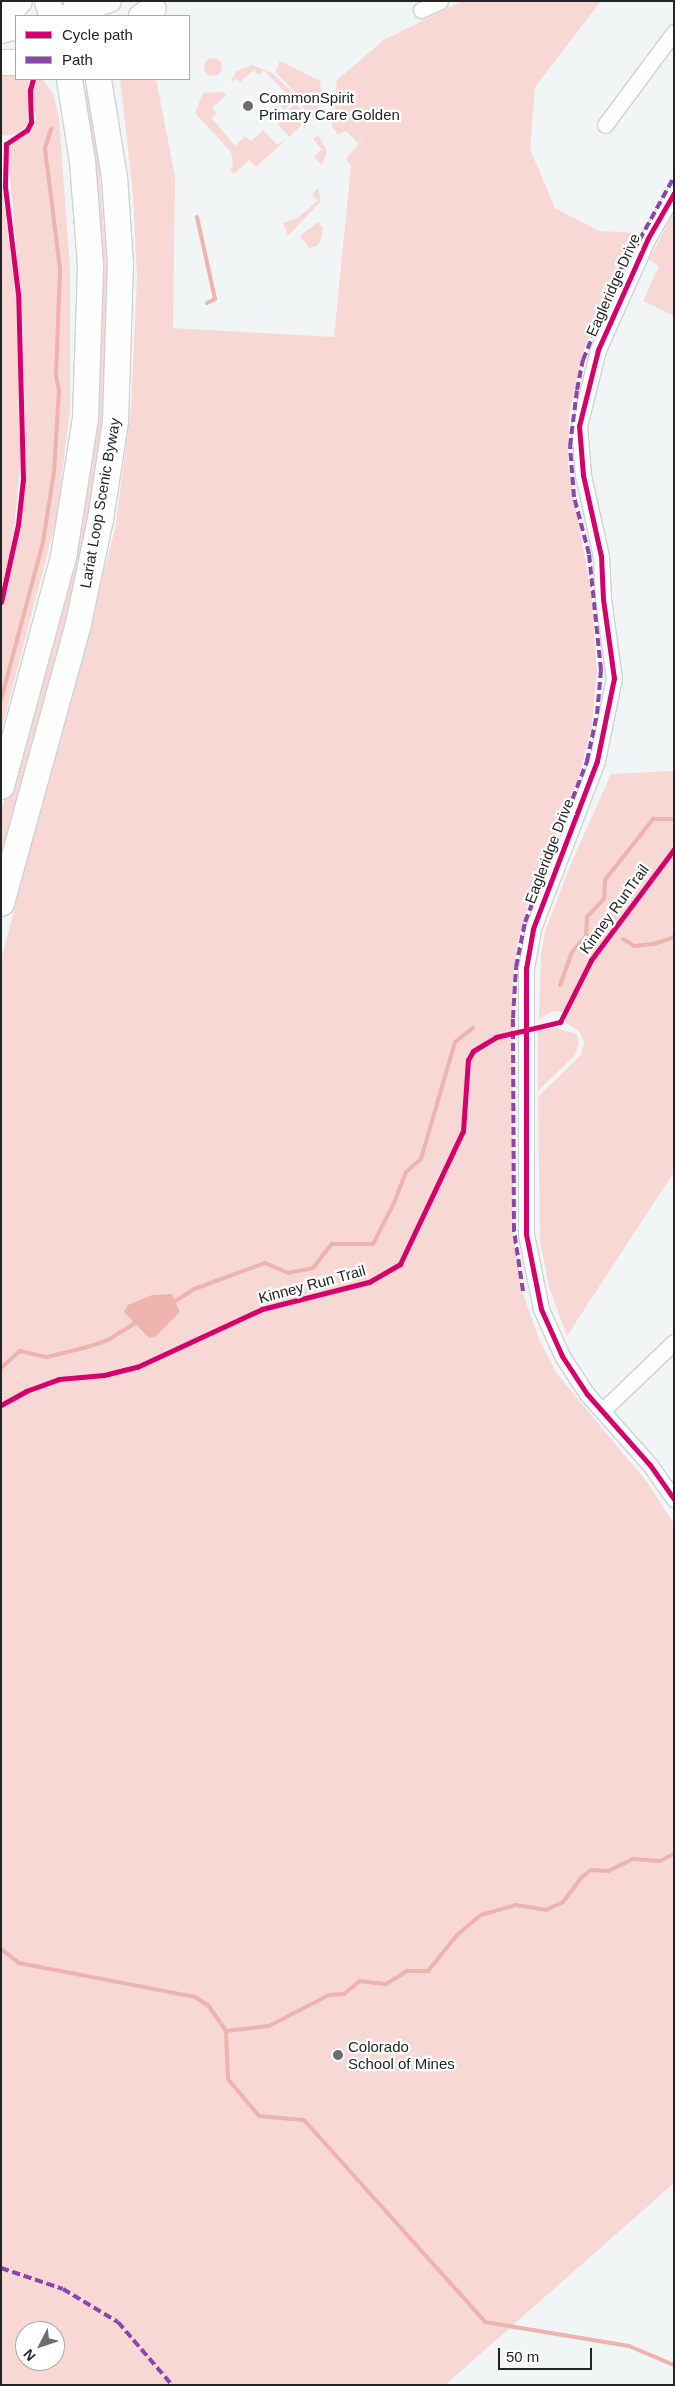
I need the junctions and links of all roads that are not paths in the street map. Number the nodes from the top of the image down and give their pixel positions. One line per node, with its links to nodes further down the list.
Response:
1 (19, 1): 8 (highway)
2 (47, 1): 7 (highway)
3 (110, 1): 6 (main road)
4 (440, 1): 5 (street)
5 (421, 10)
6 (74, 11)
7 (52, 15)
8 (1, 20)
9 (15, 29): 11 (street)
10 (674, 32): 20 (street)
11 (1, 33)
12 (15, 53): 13 (street)
13 (1, 57)
14 (1, 62): 15 (highway)
15 (15, 62)
16 (51, 80): 19 (highway)
17 (69, 80): 19 (highway, Lariat Loop Scenic Byway)
18 (101, 84): 23 (highway, Lariat Loop Scenic Byway)
19 (76, 113): 22 (highway, Lariat Loop Scenic Byway)
20 (605, 125)
21 (674, 193): 25 (street, Eagleridge Drive)
22 (1, 786)
23 (1, 903)
24 (674, 1342): 25 (street)
25 (602, 1410): 26 (street, Eagleridge Drive)
26 (674, 1499)

